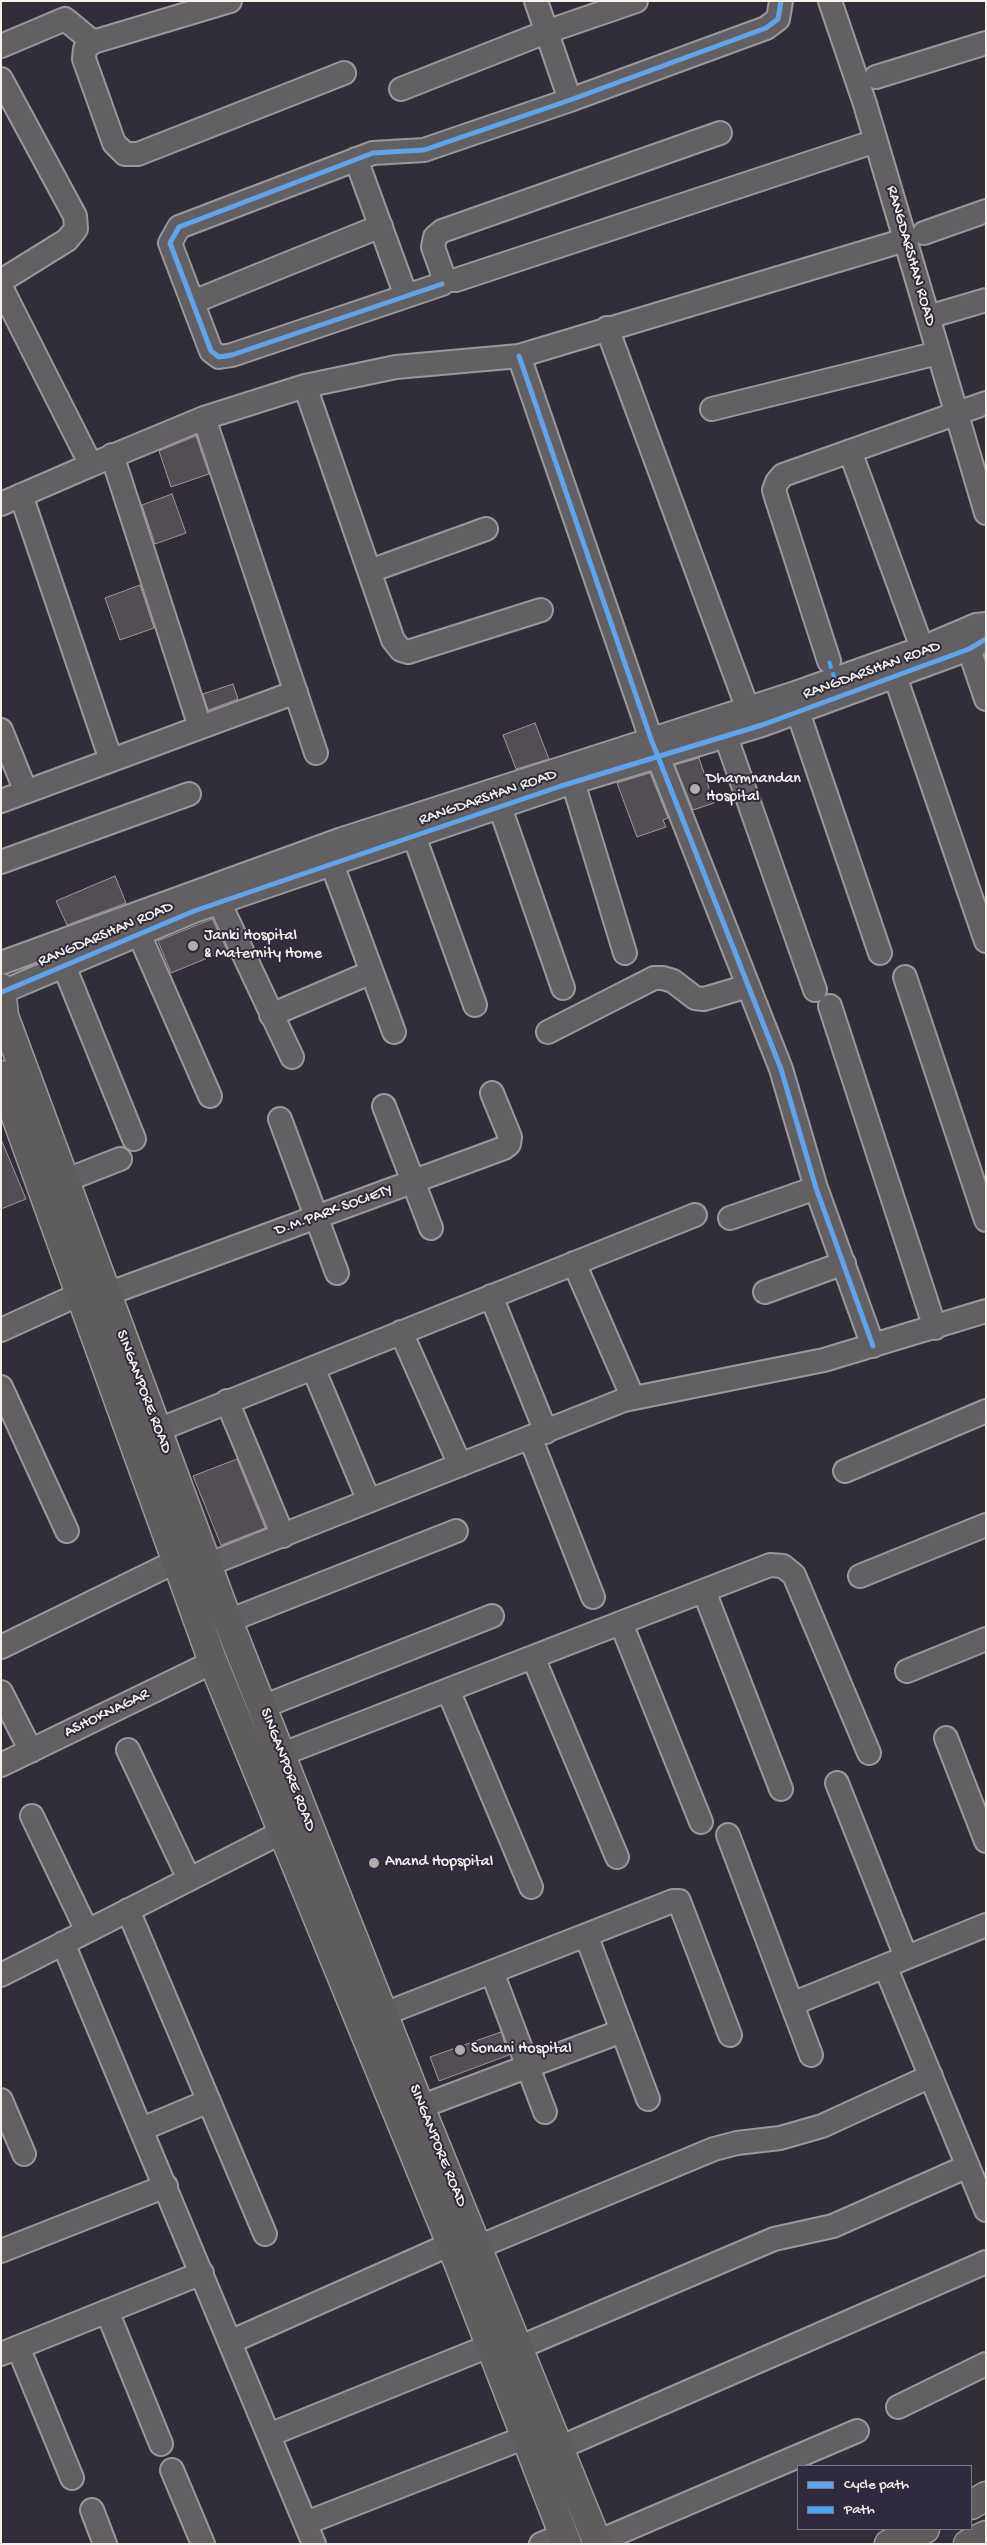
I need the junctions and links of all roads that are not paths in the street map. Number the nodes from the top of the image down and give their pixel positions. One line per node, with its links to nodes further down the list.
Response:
1 (230, 1): 7 (street)
2 (536, 1): 6 (street)
3 (636, 1): 6 (street)
4 (781, 1): 14 (street)
5 (830, 1): 16 (street, RANGDARSHAN ROAD)
6 (546, 32): 13 (street); 14 (street)
7 (93, 42): 9 (street); 10 (street)
8 (986, 43): 11 (street)
9 (1, 46)
10 (344, 73)
11 (876, 77)
12 (1, 79): 21 (street)
13 (401, 89)
14 (570, 100): 17 (street)
15 (720, 133): 16 (street)
16 (876, 141): 20 (street, RANGDARSHAN ROAD)
17 (356, 159): 19 (street); 26 (street)
18 (986, 211): 20 (street)
19 (381, 226): 24 (street); 26 (street)
20 (914, 236): 27 (street, RANGDARSHAN ROAD); 28 (street)
21 (1, 281)
22 (442, 284): 24 (street)
23 (1, 287): 38 (street)
24 (406, 296): 26 (street)
25 (986, 300): 27 (street)
26 (193, 302)
27 (928, 317): 29 (street, RANGDARSHAN ROAD)
28 (607, 328): 30 (street); 51 (street)
29 (938, 353): 33 (street); 34 (street, RANGDARSHAN ROAD)
30 (519, 356): 31 (street); 56 (street)
31 (304, 386): 35 (street); 42 (street)
32 (986, 403): 34 (street)
33 (712, 409)
34 (956, 413): 36 (street); 40 (street, RANGDARSHAN ROAD)
35 (204, 418): 37 (street); 49 (street)
36 (850, 451): 46 (street); 47 (street)
37 (112, 455): 38 (street); 53 (street)
38 (91, 464): 39 (street)
39 (11, 499): 58 (street)
40 (985, 507)
41 (486, 529): 42 (street)
42 (370, 571): 43 (street)
43 (541, 610)
44 (986, 624): 46 (street, RANGDARSHAN ROAD)
45 (977, 644): 48 (street, RANGDARSHAN ROAD); 50 (street)
46 (922, 648): 51 (street, RANGDARSHAN ROAD)
47 (829, 661)
48 (895, 676): 52 (street, RANGDARSHAN ROAD); 69 (street)
49 (296, 692): 53 (street); 57 (street)
50 (986, 698)
51 (747, 707): 56 (street, RANGDARSHAN ROAD)
52 (798, 712): 55 (street, RANGDARSHAN ROAD); 71 (street)
53 (200, 727): 58 (street)
54 (1, 730): 60 (street)
55 (726, 736): 56 (street, RANGDARSHAN ROAD); 106 (street)
56 (654, 748): 59 (street, RANGDARSHAN ROAD); 72 (street, RANGDARSHAN ROAD); 76 (street)
57 (316, 753)
58 (111, 760): 60 (street)
59 (573, 782): 63 (street, RANGDARSHAN ROAD); 70 (street)
60 (26, 792): 62 (street)
61 (189, 794): 65 (street)
62 (1, 801)
63 (500, 807): 64 (street, RANGDARSHAN ROAD); 77 (street)
64 (414, 836): 66 (street, RANGDARSHAN ROAD); 79 (street)
65 (1, 862)
66 (332, 864): 67 (street, RANGDARSHAN ROAD); 74 (street)
67 (219, 902): 68 (street, RANGDARSHAN ROAD); 80 (street)
68 (138, 934): 73 (street, RANGDARSHAN ROAD); 86 (street)
69 (986, 941)
70 (625, 953)
71 (880, 953)
72 (1, 963)
73 (64, 966): 78 (street, RANGDARSHAN ROAD); 89 (street)
74 (372, 972): 80 (street); 81 (street)
75 (905, 977): 97 (street)
76 (748, 986): 82 (street); 93 (street)
77 (563, 988)
78 (2, 990): 91 (main road, SINGANPORE ROAD)
79 (475, 1005)
80 (272, 1015): 83 (street)
81 (394, 1032)
82 (548, 1032)
83 (292, 1057)
84 (1, 1075): 104 (main road, SINGANPORE ROAD)
85 (492, 1093): 92 (street, D.M.PARK SOCIETY)
86 (210, 1096)
87 (384, 1106): 92 (street)
88 (280, 1119): 95 (street)
89 (134, 1139)
90 (120, 1159): 91 (street)
91 (64, 1181): 104 (main road, SINGANPORE ROAD)
92 (414, 1182): 95 (street, D.M.PARK SOCIETY); 98 (street)
93 (816, 1188): 96 (street); 100 (street)
94 (695, 1214): 99 (street)
95 (316, 1217): 101 (street); 104 (street, D.M.PARK SOCIETY)
96 (730, 1218)
97 (986, 1220)
98 (431, 1228)
99 (574, 1263): 103 (street); 112 (street)
100 (844, 1264): 102 (street); 109 (street)
101 (337, 1274)
102 (765, 1292)
103 (491, 1296): 108 (street); 116 (street)
104 (90, 1297): 107 (street, D.M.PARK SOCIETY); 115 (main road, SINGANPORE ROAD); 125 (main road, SINGANPORE ROAD)
105 (986, 1311): 106 (street)
106 (935, 1328): 109 (street)
107 (1, 1330)
108 (402, 1332): 110 (street); 117 (street)
109 (873, 1346): 112 (street)
110 (312, 1368): 113 (street); 119 (street)
111 (1, 1387): 122 (street)
112 (633, 1398): 116 (street)
113 (227, 1402): 115 (street); 123 (street)
114 (986, 1411): 118 (street)
115 (158, 1430): 124 (main road, SINGANPORE ROAD)
116 (538, 1434): 117 (street); 128 (street)
117 (460, 1465): 119 (street)
118 (845, 1471)
119 (370, 1501): 123 (street)
120 (986, 1525): 126 (street)
121 (456, 1531): 130 (street)
122 (67, 1532)
123 (283, 1536): 124 (street)
124 (204, 1557): 125 (street); 130 (main road, SINGANPORE ROAD)
125 (176, 1562): 133 (street); 135 (main road, SINGANPORE ROAD)
126 (860, 1576)
127 (704, 1591): 131 (street); 143 (street); 147 (street)
128 (593, 1596)
129 (492, 1616): 139 (street)
130 (228, 1621): 139 (main road, SINGANPORE ROAD)
131 (621, 1623): 134 (street); 149 (street)
132 (986, 1639): 136 (street)
133 (1, 1647)
134 (534, 1656): 137 (street); 153 (street)
135 (213, 1662): 142 (street, ASHOKNAGAR); 150 (main road, SINGANPORE ROAD)
136 (907, 1671)
137 (448, 1690): 144 (street); 155 (street)
138 (1, 1692): 142 (street)
139 (262, 1707): 144 (main road, SINGANPORE ROAD)
140 (946, 1738): 152 (street)
141 (128, 1750): 154 (street)
142 (31, 1751): 145 (street, ASHOKNAGAR)
143 (869, 1753)
144 (280, 1755): 150 (main road, SINGANPORE ROAD)
145 (1, 1765)
146 (837, 1783): 161 (street)
147 (781, 1789)
148 (32, 1816): 158 (street)
149 (701, 1822)
150 (295, 1826): 154 (street); 166 (main road, SINGANPORE ROAD); 183 (main road, SINGANPORE ROAD)
151 (728, 1835): 165 (street)
152 (986, 1841)
153 (617, 1857)
154 (189, 1879): 156 (street)
155 (531, 1887)
156 (128, 1910): 158 (street); 174 (street)
157 (986, 1925): 161 (street)
158 (87, 1931): 160 (street)
159 (586, 1935): 163 (street); 167 (street); 168 (street)
160 (63, 1943): 164 (street); 177 (street)
161 (906, 1957): 162 (street)
162 (885, 1966): 165 (street); 171 (street)
163 (492, 1972): 166 (street); 170 (street)
164 (1, 1976)
165 (792, 2004): 169 (street)
166 (384, 2014): 175 (main road, SINGANPORE ROAD)
167 (622, 2031): 170 (street); 172 (street)
168 (730, 2035)
169 (811, 2055)
170 (528, 2067): 175 (street); 176 (street)
171 (931, 2076): 179 (street); 184 (street)
172 (648, 2099)
173 (1, 2100): 178 (street)
174 (209, 2102): 177 (street); 182 (street)
175 (420, 2107): 184 (main road, SINGANPORE ROAD)
176 (545, 2112)
177 (142, 2129): 180 (street)
178 (24, 2154)
179 (968, 2166): 181 (street); 191 (street)
180 (166, 2186): 185 (street); 187 (street)
181 (986, 2210)
182 (265, 2234)
183 (451, 2244): 189 (street); 190 (main road, SINGANPORE ROAD)
184 (478, 2246): 191 (main road, SINGANPORE ROAD)
185 (1, 2251)
186 (986, 2262): 199 (street)
187 (202, 2273): 188 (street); 189 (street)
188 (107, 2311): 192 (street); 198 (street)
189 (230, 2342): 196 (street)
190 (489, 2346): 196 (street); 197 (main road, SINGANPORE ROAD)
191 (518, 2348): 199 (main road, SINGANPORE ROAD)
192 (9, 2351): 201 (street)
193 (986, 2364): 194 (street)
194 (898, 2407)
195 (857, 2431): 208 (street)
196 (269, 2435): 204 (street)
197 (526, 2438): 204 (street); 207 (main road, SINGANPORE ROAD)
198 (161, 2444)
199 (559, 2448): 208 (main road, SINGANPORE ROAD)
200 (172, 2470): 210 (street)
201 (72, 2478)
202 (976, 2501): 206 (street)
203 (92, 2510): 209 (street)
204 (306, 2523): 211 (street)
205 (923, 2530): 212 (main road)
206 (981, 2540)
207 (557, 2541)
208 (597, 2543)
209 (105, 2544)
210 (203, 2544)
211 (314, 2544)
212 (890, 2544)

